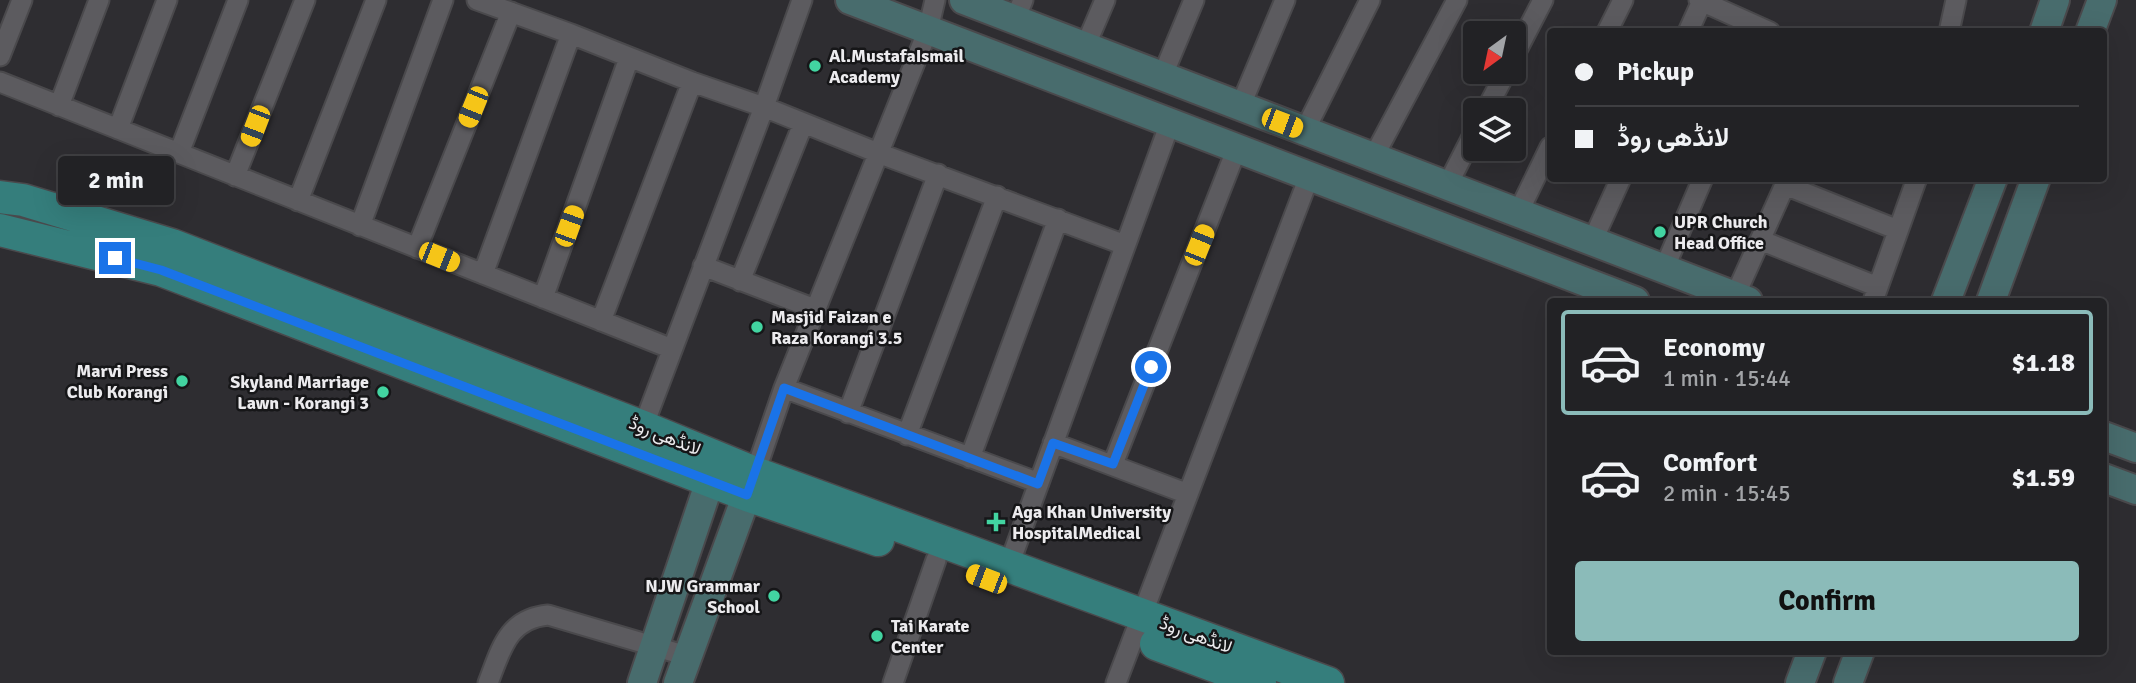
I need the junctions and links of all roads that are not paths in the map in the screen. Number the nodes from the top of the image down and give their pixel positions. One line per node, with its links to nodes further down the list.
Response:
1 (22, 0): 36 (street)
2 (99, 0): 42 (street)
3 (167, 0): 46 (street)
4 (238, 0): 49 (street)
5 (304, 0): 55 (street)
6 (376, 0): 66 (street)
7 (443, 0): 69 (street)
8 (477, 0): 25 (street)
9 (802, 0): 43 (street)
10 (850, 0): 32 (street)
11 (935, 0): 32 (street)
12 (964, 0): 24 (street)
13 (1105, 0): 35 (street)
14 (1194, 0): 38 (street)
15 (1285, 0): 41 (street)
16 (1370, 0): 47 (street)
17 (1457, 0): 53 (street)
18 (1543, 0): 33 (street)
19 (1623, 0): 26 (street)
20 (1956, 0): 29 (street)
21 (2055, 0): 30 (street)
22 (2102, 0): 31 (street)
23 (1700, 1): 27 (street); 28 (street)
24 (1019, 10): 35 (street)
25 (511, 12): 34 (street); 75 (street)
26 (1609, 28)
27 (1690, 28)
28 (1762, 28)
29 (1950, 28)
30 (2045, 28)
31 (2092, 28)
32 (928, 30): 44 (street); 50 (street)
33 (1526, 33)
34 (571, 34): 37 (street); 78 (street)
35 (1084, 47): 38 (street)
36 (0, 56)
37 (629, 58): 40 (street); 81 (street)
38 (1162, 77): 41 (street)
39 (0, 82): 42 (street)
40 (692, 82): 43 (street); 89 (street)
41 (1234, 105): 47 (street); 48 (street)
42 (59, 106): 46 (street)
43 (764, 107): 45 (street); 76 (street)
44 (1170, 123): 48 (street); 74 (street)
45 (803, 124): 50 (street); 79 (street)
46 (118, 129): 49 (street)
47 (1304, 132): 53 (street)
48 (1226, 144): 56 (street); 99 (street)
49 (179, 153): 55 (street)
50 (878, 153): 54 (street); 88 (street)
51 (1547, 153): 67 (street)
52 (1463, 155): 63 (street)
53 (1373, 158): 63 (street)
54 (938, 174): 64 (street); 92 (street)
55 (235, 176): 66 (street)
56 (1309, 177): 82 (street); 105 (street)
57 (1619, 182): 73 (street)
58 (1701, 182): 77 (street)
59 (1786, 182): 71 (street); 72 (street)
60 (1916, 182): 71 (street)
61 (1991, 182): 86 (street)
62 (2035, 182): 87 (street)
63 (1447, 186): 67 (street)
64 (997, 196): 68 (street); 94 (street)
65 (0, 197): 93 (main road, لانڈھی روڈ)
66 (298, 201): 69 (street)
67 (1518, 213): 73 (street)
68 (1058, 219): 74 (street); 98 (street)
69 (360, 226): 75 (street)
70 (0, 230): 100 (main road, لانڈھی روڈ)
71 (1898, 230): 80 (street)
72 (1760, 240): 80 (street); 85 (street)
73 (1592, 242): 77 (street)
74 (1125, 245): 96 (street)
75 (417, 248): 78 (street)
76 (703, 266): 79 (street); 90 (street)
77 (1660, 267): 83 (street); 84 (street)
78 (483, 274): 81 (street)
79 (740, 281): 88 (street)
80 (1875, 294)
81 (543, 298): 89 (street)
82 (1627, 298)
83 (1648, 298)
84 (1739, 298)
85 (1742, 298)
86 (1947, 298)
87 (1992, 298)
88 (815, 309): 91 (street)
89 (601, 321): 90 (street)
90 (672, 349): 93 (street)
91 (784, 388): 92 (street); 102 (street)
92 (848, 413): 94 (street)
93 (643, 427): 100 (main road, لانڈھی روڈ)
94 (907, 435): 98 (street)
95 (2107, 437): 97 (street)
96 (1053, 443): 99 (street); 103 (street)
97 (2136, 448)
98 (970, 458): 103 (street)
99 (1113, 464): 105 (street)
100 (713, 468): 102 (main road, لانڈھی روڈ); 109 (street)
101 (2107, 479): 104 (street)
102 (751, 484): 106 (main road, لانڈھی روڈ); 107 (main road, لانڈھی روڈ); 112 (street)
103 (1038, 484): 107 (street)
104 (2136, 490)
105 (1188, 494): 108 (street)
106 (936, 560): 108 (main road, لانڈھی روڈ); 116 (street)
107 (1009, 565): 108 (main road, لانڈھی روڈ)
108 (1138, 626): 117 (street); 118 (main road, لانڈھی روڈ); 119 (main road, لانڈھی روڈ)
109 (654, 646): 112 (street); 113 (street); 114 (street)
110 (1810, 655): 120 (street)
111 (1858, 655): 121 (street)
112 (687, 656): 115 (street)
113 (488, 683)
114 (642, 683)
115 (678, 683)
116 (892, 683)
117 (1116, 683)
118 (1260, 683)
119 (1328, 683)
120 (1800, 683)
121 (1847, 683)

